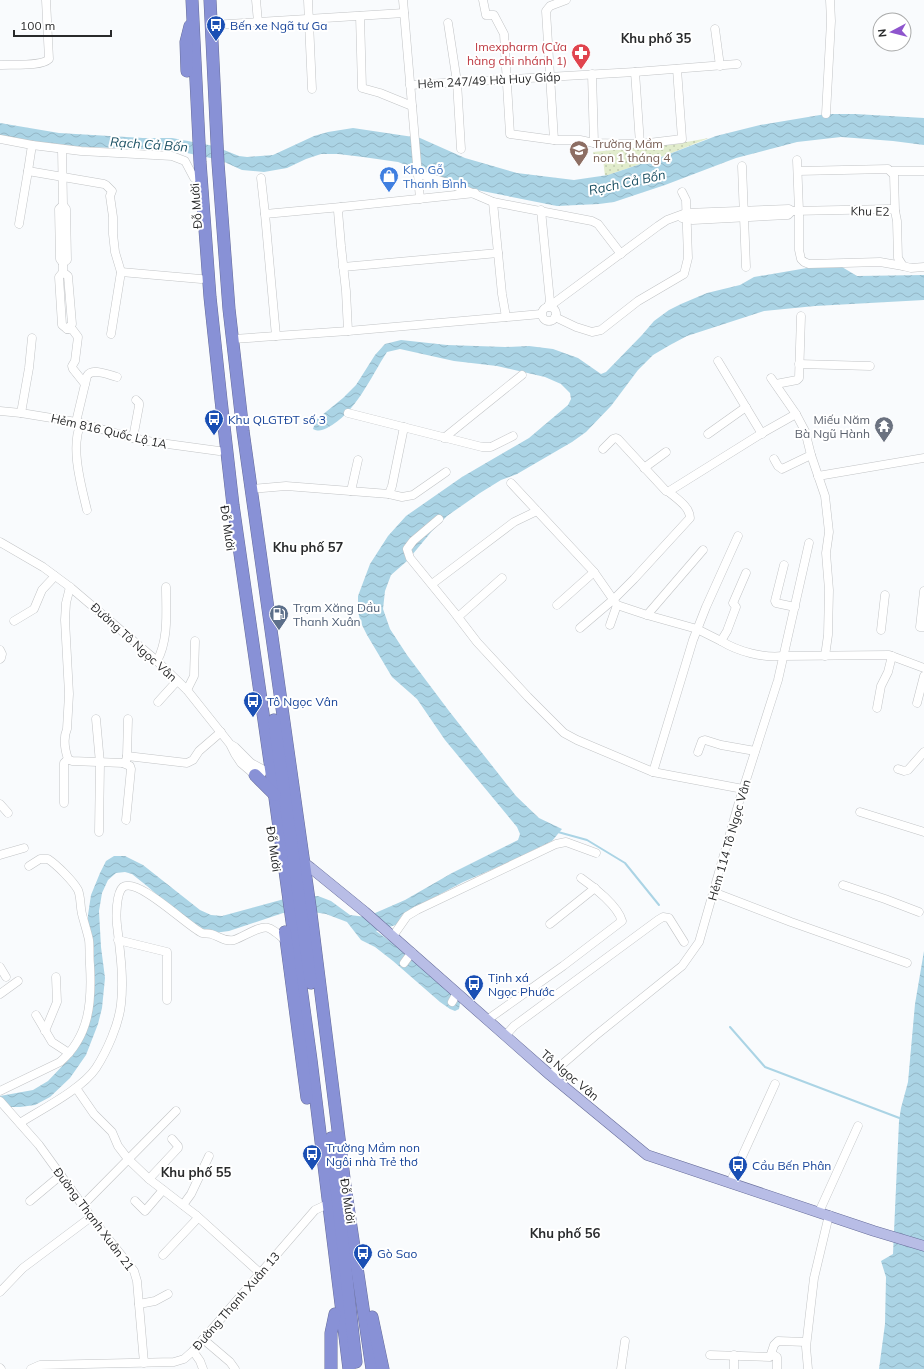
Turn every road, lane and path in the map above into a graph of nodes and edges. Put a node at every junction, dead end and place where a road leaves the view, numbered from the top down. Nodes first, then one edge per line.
1 (46, 0) edge
2 (192, 0) edge
3 (203, 0) edge
4 (210, 0) edge
5 (256, 0) edge
6 (308, 0) edge
7 (403, 0) edge
8 (483, 0) edge
9 (566, 0) edge
10 (830, 0) edge
11 (404, 13) junction
12 (360, 16) junction
13 (205, 18) junction
14 (309, 19) junction
15 (258, 22) junction
16 (448, 23) dead end
17 (715, 29) dead end
18 (0, 64) edge
19 (737, 64) dead end
20 (720, 66) junction
21 (677, 69) junction
22 (635, 72) junction
23 (592, 74) junction
24 (550, 76) junction
25 (507, 80) junction
26 (457, 82) junction
27 (410, 85) junction
28 (312, 89) dead end
29 (412, 106) junction
30 (826, 114) dead end
31 (203, 129) junction
32 (0, 140) edge
33 (554, 140) junction
34 (594, 143) junction
35 (640, 144) junction
36 (32, 145) junction
37 (461, 148) dead end
38 (62, 149) junction
39 (797, 160) dead end
40 (205, 162) junction
41 (417, 166) junction
42 (742, 166) dead end
43 (798, 170) junction
44 (28, 171) junction
45 (891, 171) junction
46 (924, 171) edge
47 (63, 176) junction
48 (194, 178) junction
49 (261, 178) dead end
50 (682, 192) dead end
51 (475, 193) junction
52 (420, 199) junction
53 (493, 202) junction
54 (341, 207) junction
55 (541, 210) junction
56 (796, 211) junction
57 (895, 211) junction
58 (265, 214) junction
59 (744, 215) junction
60 (686, 216) junction
61 (19, 224) dead end
62 (498, 253) junction
63 (621, 254) junction
64 (903, 266) junction
65 (746, 267) dead end
66 (924, 267) edge
67 (343, 268) junction
68 (121, 272) junction
69 (201, 278) junction
70 (549, 307) junction
71 (542, 314) junction
72 (801, 316) dead end
73 (506, 317) junction
74 (555, 317) junction
75 (348, 331) junction
76 (111, 334) dead end
77 (276, 336) junction
78 (32, 338) dead end
79 (229, 340) junction
80 (718, 360) dead end
81 (800, 364) junction
82 (870, 366) dead end
83 (522, 375) dead end
84 (117, 377) dead end
85 (85, 384) junction
86 (136, 400) dead end
87 (746, 407) junction
88 (0, 411) edge
89 (21, 412) junction
90 (348, 413) dead end
91 (796, 414) junction
92 (79, 423) junction
93 (404, 427) junction
94 (708, 434) dead end
95 (762, 434) junction
96 (513, 436) dead end
97 (133, 438) junction
98 (444, 438) junction
99 (603, 449) dead end
100 (219, 451) junction
101 (666, 452) dead end
102 (811, 455) junction
103 (924, 458) edge
104 (774, 459) dead end
105 (358, 460) dead end
106 (644, 468) junction
107 (446, 472) dead end
108 (818, 476) junction
109 (511, 483) dead end
110 (251, 489) junction
111 (352, 491) junction
112 (669, 492) junction
113 (389, 494) junction
114 (86, 510) dead end
115 (537, 511) junction
116 (439, 519) dead end
117 (738, 536) dead end
118 (0, 542) edge
119 (809, 543) dead end
120 (703, 550) dead end
121 (784, 565) dead end
122 (594, 572) junction
123 (746, 573) dead end
124 (55, 576) junction
125 (502, 578) dead end
126 (432, 584) junction
127 (70, 587) junction
128 (166, 587) dead end
129 (924, 591) edge
130 (885, 595) dead end
131 (615, 602) junction
132 (557, 605) dead end
133 (795, 607) junction
134 (647, 615) junction
135 (458, 617) junction
136 (14, 621) dead end
137 (610, 625) dead end
138 (924, 627) edge
139 (580, 628) dead end
140 (697, 629) junction
141 (881, 630) dead end
142 (195, 640) dead end
143 (721, 642) junction
144 (0, 650) edge
145 (783, 656) junction
146 (825, 656) junction
147 (892, 656) junction
148 (0, 659) edge
149 (158, 661) junction
150 (924, 668) edge
151 (924, 676) edge
152 (178, 681) junction
153 (187, 690) junction
154 (158, 702) dead end
155 (917, 703) dead end
156 (877, 708) dead end
157 (96, 719) dead end
158 (128, 719) dead end
159 (220, 732) junction
160 (755, 751) junction
161 (698, 752) dead end
162 (924, 752) edge
163 (68, 759) junction
164 (125, 759) junction
165 (100, 762) junction
166 (272, 769) junction
167 (898, 769) dead end
168 (653, 772) junction
169 (743, 790) junction
170 (270, 791) junction
171 (0, 804) edge
172 (64, 804) dead end
173 (860, 812) dead end
174 (8, 813) dead end
175 (126, 820) dead end
176 (100, 832) dead end
177 (924, 832) edge
178 (24, 848) dead end
179 (596, 853) dead end
180 (0, 855) edge
181 (298, 861) junction
182 (29, 866) dead end
183 (581, 878) dead end
184 (842, 885) dead end
185 (596, 888) junction
186 (293, 892) junction
187 (713, 892) junction
188 (919, 912) dead end
189 (297, 916) junction
190 (550, 924) dead end
191 (390, 933) junction
192 (118, 940) junction
193 (287, 941) junction
194 (684, 942) dead end
195 (411, 954) junction
196 (404, 963) dead end
197 (907, 963) dead end
198 (0, 967) edge
199 (6, 977) dead end
200 (56, 977) dead end
201 (18, 981) dead end
202 (0, 994) edge
203 (167, 1000) dead end
204 (36, 1015) dead end
205 (487, 1020) junction
206 (44, 1031) junction
207 (505, 1036) junction
208 (69, 1054) junction
209 (550, 1076) junction
210 (775, 1084) dead end
211 (76, 1088) junction
212 (0, 1091) edge
213 (0, 1101) edge
214 (0, 1107) edge
215 (176, 1111) dead end
216 (13, 1114) junction
217 (20, 1123) junction
218 (858, 1126) dead end
219 (172, 1139) dead end
220 (336, 1140) junction
221 (209, 1156) dead end
222 (128, 1159) junction
223 (61, 1175) junction
224 (149, 1179) junction
225 (730, 1183) junction
226 (163, 1190) junction
227 (30, 1201) dead end
228 (135, 1201) dead end
229 (83, 1205) junction
230 (183, 1205) junction
231 (325, 1205) junction
232 (818, 1212) junction
233 (829, 1215) junction
234 (197, 1216) junction
235 (92, 1217) junction
236 (924, 1246) edge
237 (163, 1255) dead end
238 (260, 1273) junction
239 (0, 1292) edge
240 (168, 1294) dead end
241 (362, 1298) junction
242 (139, 1304) junction
243 (335, 1314) junction
244 (203, 1340) junction
245 (626, 1341) dead end
246 (806, 1342) junction
247 (194, 1351) junction
248 (772, 1354) junction
249 (710, 1355) dead end
250 (734, 1355) junction
251 (142, 1365) edge
252 (31, 1369) edge
253 (203, 1369) edge
254 (235, 1369) edge
255 (331, 1369) edge
256 (342, 1369) edge
257 (349, 1369) edge
258 (357, 1369) edge
259 (372, 1369) edge
260 (383, 1369) edge
261 (621, 1369) edge
262 (734, 1369) edge
263 (777, 1369) edge
264 (808, 1369) edge

1 - 18 street
2 - 13 highway
3 - 13 highway
4 - 13 highway
5 - 15 street
6 - 14 street
7 - 11 street
8 - 25 street
9 - 24 street
10 - 30 street
11 - 12 street
11 - 27 street
12 - 14 street
12 - 29 street
13 - 15 street
13 - 31 highway
13 - 31 highway
14 - 15 street
14 - 28 street
16 - 26 street
17 - 20 street
19 - 20 street, Hẻm 247/49 Hà Huy Giáp
20 - 21 street, Hẻm 247/49 Hà Huy Giáp
21 - 22 street, Hẻm 247/49 Hà Huy Giáp
21 - 35 street
22 - 23 street, Hẻm 247/49 Hà Huy Giáp
22 - 35 street
23 - 24 street, Hẻm 247/49 Hà Huy Giáp
23 - 34 street
24 - 25 street, Hẻm 247/49 Hà Huy Giáp
24 - 33 street
25 - 26 street, Hẻm 247/49 Hà Huy Giáp
25 - 33 street
26 - 27 street, Hẻm 247/49 Hà Huy Giáp
26 - 37 street
27 - 29 street
29 - 41 street
31 - 40 highway
31 - 40 highway
32 - 36 street
33 - 34 street
34 - 35 street
36 - 38 street
36 - 44 street
38 - 47 street
38 - 48 street
39 - 43 street
40 - 48 highway, Đỗ Mười
40 - 79 highway, Đỗ Mười
40 - 166 highway, Đỗ Mười
41 - 51 street
41 - 52 street
42 - 59 street
43 - 45 street
43 - 56 street
44 - 47 street
44 - 61 street
45 - 46 street
45 - 57 street
47 - 68 street
47 - 85 street
48 - 69 highway, Đỗ Mười
49 - 58 street
50 - 60 street
51 - 52 street
51 - 53 street
52 - 54 street
53 - 55 street
53 - 62 street
54 - 58 street
54 - 67 street
55 - 63 street
55 - 70 street
56 - 57 street, Khu E2
56 - 59 street, Khu E2
56 - 64 street
57 - 64 street, Khu E2
58 - 77 street
59 - 60 street, Khu E2
59 - 65 street
60 - 63 street
60 - 74 street
62 - 67 street
62 - 73 street
63 - 70 street
64 - 66 street
67 - 75 street
68 - 69 street
68 - 76 street
69 - 100 highway, Đỗ Mười
70 - 71 street
70 - 74 street
71 - 73 street
71 - 74 street
72 - 81 street
73 - 75 street
75 - 77 street
77 - 79 street
78 - 89 street
79 - 110 highway, Đỗ Mười
79 - 166 highway, Đỗ Mười
80 - 87 street
81 - 82 street
81 - 91 street
83 - 98 street
84 - 85 street
85 - 92 street
86 - 97 street
87 - 94 street
87 - 95 street
88 - 89 street, Hẻm 816 Quốc Lộ 1A
89 - 92 street, Hẻm 816 Quốc Lộ 1A
90 - 93 street
91 - 95 street
91 - 102 street
92 - 97 street, Hẻm 816 Quốc Lộ 1A
92 - 114 street
93 - 98 street
93 - 113 street
95 - 112 street
96 - 98 street
97 - 100 street, Hẻm 816 Quốc Lộ 1A
99 - 106 street
100 - 166 highway, Đỗ Mười
101 - 106 street
102 - 104 street
102 - 108 street
103 - 108 street
105 - 111 street
106 - 112 street
107 - 113 street
108 - 146 street
109 - 115 street
110 - 111 street
110 - 166 highway, Đỗ Mười
111 - 113 street
112 - 131 street
115 - 122 street
115 - 126 street
116 - 126 street
117 - 140 street
118 - 124 street, Đường Tô Ngọc Vân
119 - 133 street, Hẻm 114 Tô Ngọc Vân
120 - 134 street
121 - 133 street
122 - 131 street
122 - 132 street
123 - 143 street
124 - 127 street, Đường Tô Ngọc Vân
124 - 136 street
125 - 135 street
126 - 135 street
127 - 149 street, Đường Tô Ngọc Vân
127 - 163 street
128 - 149 street
129 - 138 street
130 - 141 street
131 - 134 street
131 - 137 street
131 - 139 street
133 - 145 street, Hẻm 114 Tô Ngọc Vân
134 - 140 street
135 - 168 street
140 - 143 street
140 - 168 street
142 - 153 street
143 - 145 street
144 - 148 street
145 - 146 street
145 - 160 street, Hẻm 114 Tô Ngọc Vân
146 - 147 street
147 - 150 street
147 - 156 street
149 - 152 street, Đường Tô Ngọc Vân
151 - 155 street
152 - 153 street, Đường Tô Ngọc Vân
152 - 154 street
153 - 159 street, Đường Tô Ngọc Vân
157 - 165 street
158 - 164 street
159 - 164 street
159 - 166 street, Đường Tô Ngọc Vân
160 - 161 street
160 - 169 street, Hẻm 114 Tô Ngọc Vân
162 - 167 street
163 - 165 street
163 - 172 street
164 - 165 street
164 - 175 street
165 - 176 street
166 - 170 highway, Đỗ Mười
166 - 170 highway
166 - 181 highway, Đỗ Mười
168 - 169 street
169 - 187 street, Hẻm 114 Tô Ngọc Vân
170 - 186 highway, Đỗ Mười
171 - 174 street
173 - 177 street
178 - 180 street
179 - 191 street
181 - 186 highway, Đỗ Mười
181 - 191 main road, Tô Ngọc Vân
182 - 208 street
183 - 185 street
184 - 188 street
185 - 190 street
185 - 205 street
186 - 189 highway
186 - 189 highway
187 - 197 street
187 - 209 street, Hẻm 114 Tô Ngọc Vân
189 - 193 highway, Đỗ Mười
189 - 220 highway, Đỗ Mười
189 - 231 highway, Đỗ Mười
191 - 195 main road, Tô Ngọc Vân
192 - 193 street
192 - 203 street
192 - 211 street
193 - 231 highway, Đỗ Mười
194 - 207 street
195 - 196 street
195 - 205 main road, Tô Ngọc Vân
198 - 199 street
200 - 206 street
201 - 202 street
204 - 206 street
205 - 207 main road, Tô Ngọc Vân
206 - 208 street
207 - 209 main road, Tô Ngọc Vân
208 - 212 street
209 - 225 main road, Tô Ngọc Vân
210 - 225 street
211 - 217 street
211 - 222 street
213 - 216 street
214 - 216 street
215 - 222 street
216 - 217 street, Đường Thạnh Xuân 21
217 - 223 street, Đường Thạnh Xuân 21
218 - 232 street
219 - 224 street
220 - 241 highway, Đỗ Mười
220 - 258 highway, Đỗ Mười
221 - 230 street
222 - 224 street
222 - 229 street
223 - 227 street
223 - 229 street, Đường Thạnh Xuân 21
224 - 226 street
225 - 232 main road, Tô Ngọc Vân
226 - 228 street
226 - 230 street
229 - 235 street, Đường Thạnh Xuân 21
230 - 234 street
231 - 238 street, Đường Thạnh Xuân 13
231 - 243 highway, Đỗ Mười
231 - 257 highway, Đỗ Mười
232 - 233 main road, Tô Ngọc Vân
233 - 236 main road, Tô Ngọc Vân
233 - 246 street
234 - 237 street
234 - 238 street
235 - 239 street
235 - 242 street, Đường Thạnh Xuân 21
238 - 244 street, Đường Thạnh Xuân 13
240 - 242 street
241 - 259 highway, Đỗ Mười
241 - 260 highway
242 - 251 street, Đường Thạnh Xuân 21
243 - 255 highway
243 - 256 highway, Đỗ Mười
244 - 247 street, Đường Thạnh Xuân 13
244 - 254 street
245 - 261 street
246 - 248 street
246 - 264 street
247 - 251 street, Đường Thạnh Xuân 13
247 - 253 street
248 - 250 street
248 - 263 street
249 - 250 street
250 - 262 street
251 - 252 street, Đường Thạnh Xuân 13

